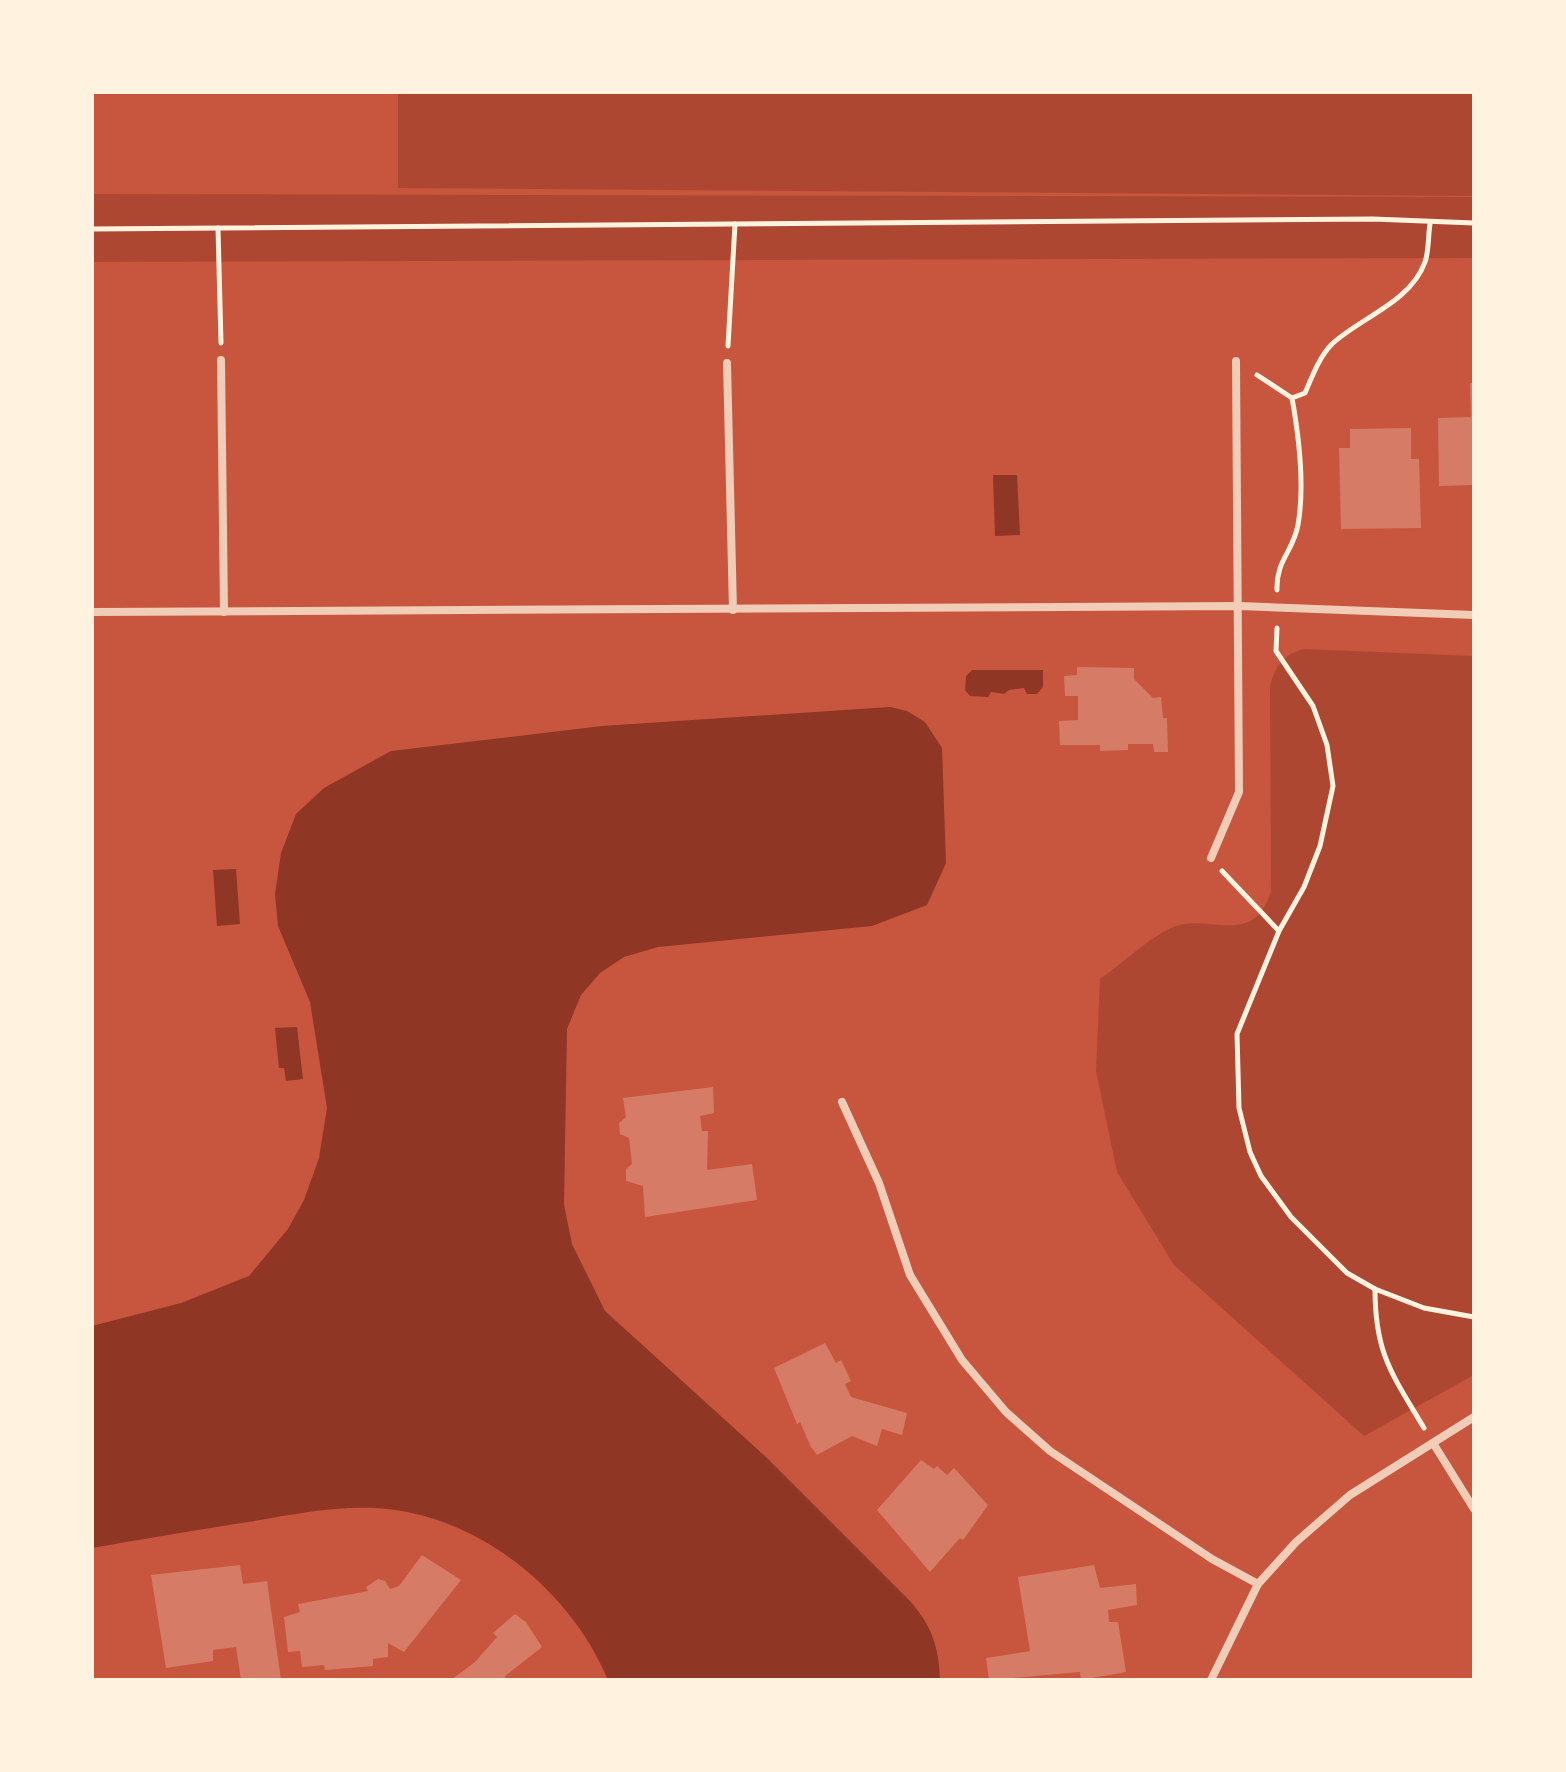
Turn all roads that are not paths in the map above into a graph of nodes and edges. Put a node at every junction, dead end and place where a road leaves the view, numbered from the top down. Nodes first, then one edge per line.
1 (221, 360) road end
2 (1236, 361) road end
3 (727, 363) road end
4 (1240, 606) junction
5 (733, 610) junction
6 (92, 612) edge
7 (224, 612) junction
8 (1474, 615) edge
9 (1211, 858) road end
10 (842, 1102) dead end
11 (1474, 1417) edge
12 (1433, 1443) junction
13 (1474, 1509) edge
14 (1258, 1584) junction
15 (1211, 1680) edge

1 - 7 street
2 - 4 street
3 - 5 street
4 - 5 street
4 - 8 street
4 - 9 street
5 - 7 street
6 - 7 street
10 - 14 street
11 - 12 street
12 - 13 street
12 - 14 street
14 - 15 street

